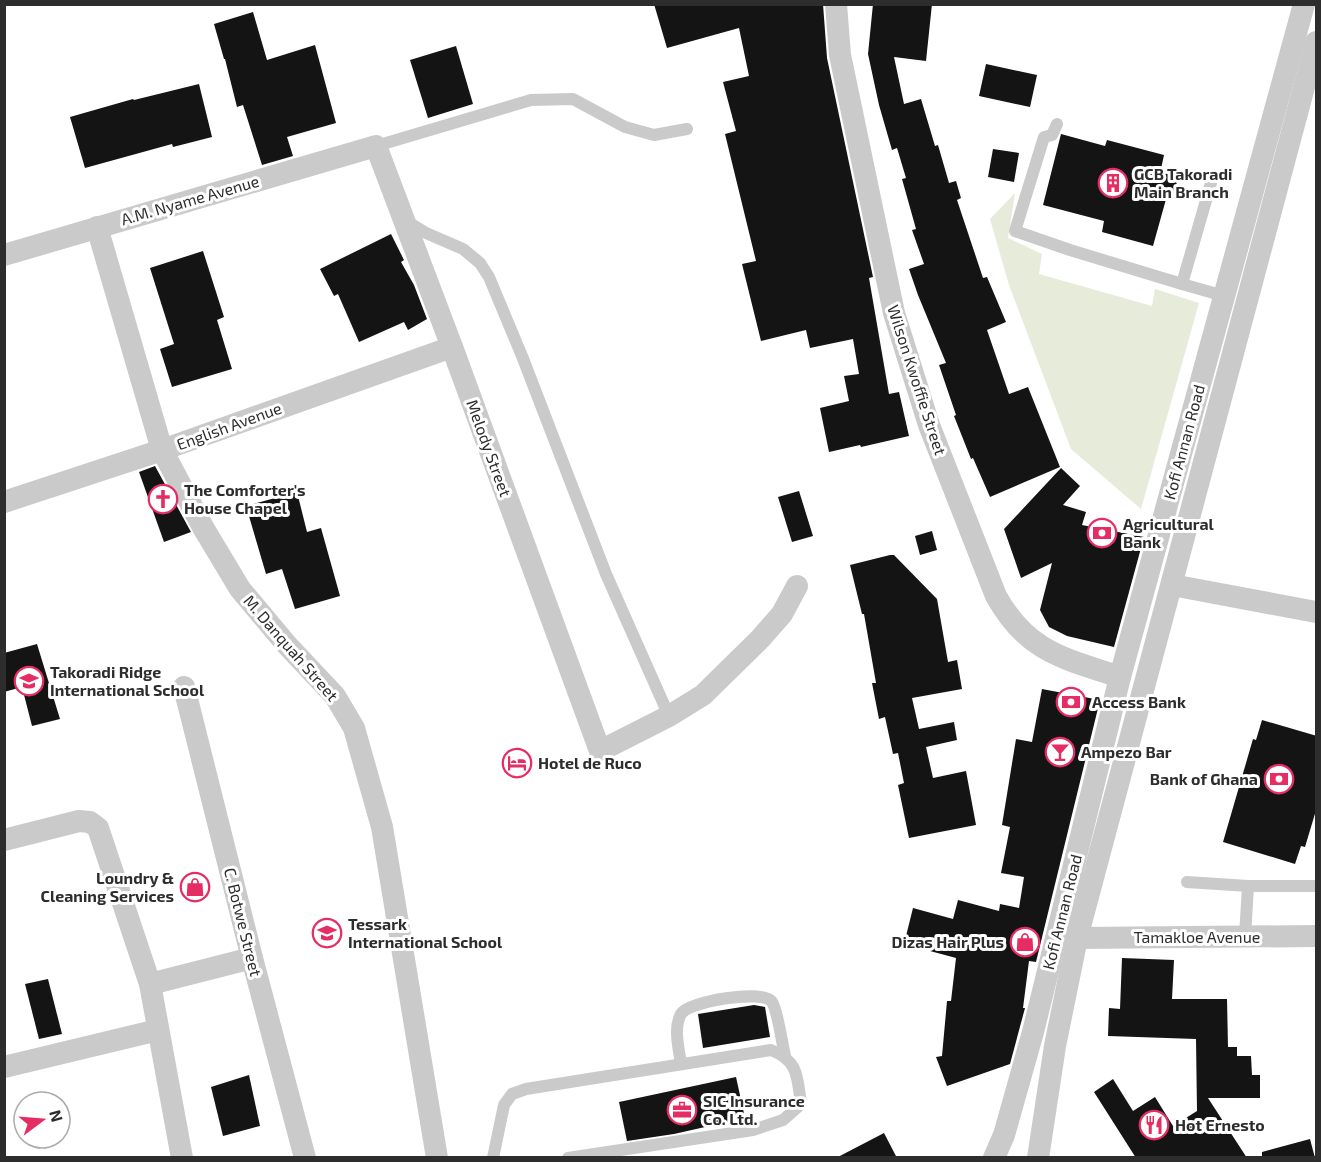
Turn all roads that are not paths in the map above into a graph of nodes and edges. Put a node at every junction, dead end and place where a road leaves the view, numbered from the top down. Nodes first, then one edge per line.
1 (836, 4) edge
2 (1304, 4) edge
3 (1317, 42) edge
4 (1057, 124) dead end
5 (687, 129) dead end
6 (376, 146) junction
7 (1211, 183) dead end
8 (403, 219) junction
9 (97, 227) junction
10 (4, 255) edge
11 (1182, 284) junction
12 (1224, 296) junction
13 (452, 346) junction
14 (162, 450) junction
15 (4, 501) edge
16 (1172, 585) junction
17 (797, 586) dead end
18 (1317, 612) edge
19 (1120, 677) junction
20 (184, 687) dead end
21 (669, 716) junction
22 (4, 840) edge
23 (1187, 882) dead end
24 (1248, 886) junction
25 (1317, 886) edge
26 (1245, 936) junction
27 (1317, 936) edge
28 (1077, 938) junction
29 (252, 958) junction
30 (150, 984) junction
31 (158, 1030) junction
32 (785, 1056) junction
33 (681, 1064) junction
34 (4, 1068) edge
35 (182, 1158) edge
36 (305, 1158) edge
37 (437, 1158) edge
38 (493, 1158) edge
39 (568, 1158) edge
40 (994, 1158) edge
41 (1038, 1158) edge

1 - 19 street, Wilson Kwoffie Street
2 - 12 street, Kofi Annan Road
3 - 16 street, Kofi Annan Road
4 - 11 lane
5 - 6 lane
6 - 8 street, Melody Street
6 - 9 street, A.M. Nyame Avenue
7 - 11 lane
8 - 13 street, Melody Street
8 - 21 lane
9 - 10 street, A.M. Nyame Avenue
9 - 14 street, M. Danquah Street
11 - 12 lane
12 - 19 street, Kofi Annan Road
13 - 14 street, English Avenue
13 - 21 street, Melody Street
14 - 15 street, English Avenue
14 - 37 street, M. Danquah Street
16 - 18 street
16 - 28 street, Kofi Annan Road
17 - 21 street
19 - 40 street, Kofi Annan Road
20 - 29 street, C. Botwe Street
22 - 30 street
23 - 24 lane
24 - 25 lane
24 - 26 lane
26 - 27 street, Tamakloe Avenue
26 - 28 street, Tamakloe Avenue
28 - 41 street, Kofi Annan Road
29 - 30 street
29 - 36 street, C. Botwe Street
30 - 31 street
31 - 34 street
31 - 35 street
32 - 33 lane
32 - 33 lane
32 - 39 lane
33 - 38 lane

